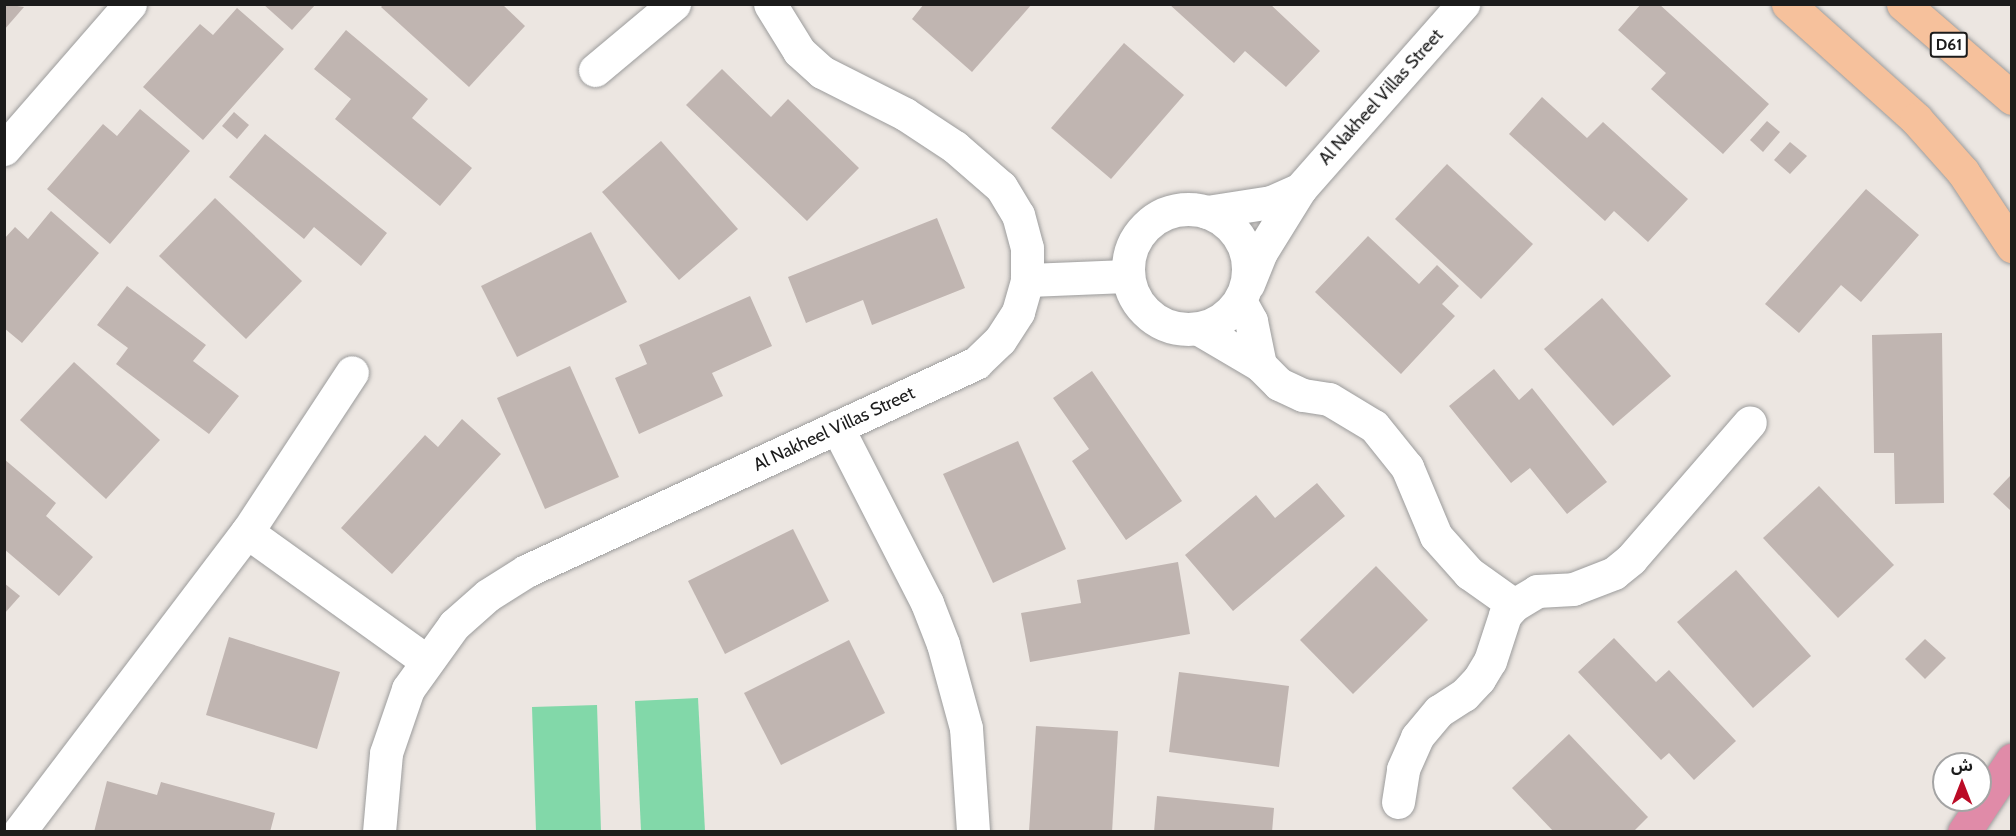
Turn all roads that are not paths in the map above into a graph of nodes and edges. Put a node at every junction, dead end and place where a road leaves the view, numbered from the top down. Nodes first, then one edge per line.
1 (130, 4) edge
2 (674, 4) edge
3 (770, 4) edge
4 (1463, 4) edge
5 (1788, 4) edge
6 (1903, 4) edge
7 (595, 70) dead end
8 (2006, 97) edge
9 (4, 149) edge
10 (1300, 189) junction
11 (1207, 212) junction
12 (2012, 246) edge
13 (1128, 276) junction
14 (1027, 280) junction
15 (1243, 294) junction
16 (1199, 329) junction
17 (1260, 365) junction
18 (352, 372) dead end
19 (1750, 422) dead end
20 (837, 427) junction
21 (247, 532) junction
22 (1514, 605) junction
23 (425, 660) junction
24 (2012, 760) edge
25 (1398, 802) dead end
26 (19, 831) edge
27 (380, 831) edge
28 (973, 831) edge
29 (1964, 831) edge

1 - 9 street
2 - 7 street
3 - 14 street, Al Nakheel Villas Street
4 - 10 street, Al Nakheel Villas Street
5 - 12 main road
6 - 8 main road, D61
10 - 11 street
10 - 15 street
11 - 13 street
11 - 15 street
13 - 14 street
13 - 16 street
14 - 20 street, Al Nakheel Villas Street
15 - 16 street
15 - 17 street
16 - 17 street
17 - 22 street
18 - 21 street
19 - 22 street
20 - 23 street, Al Nakheel Villas Street
20 - 28 street
21 - 23 street
21 - 26 street
22 - 25 street
23 - 27 street, Al Nakheel Villas Street
24 - 29 highway

